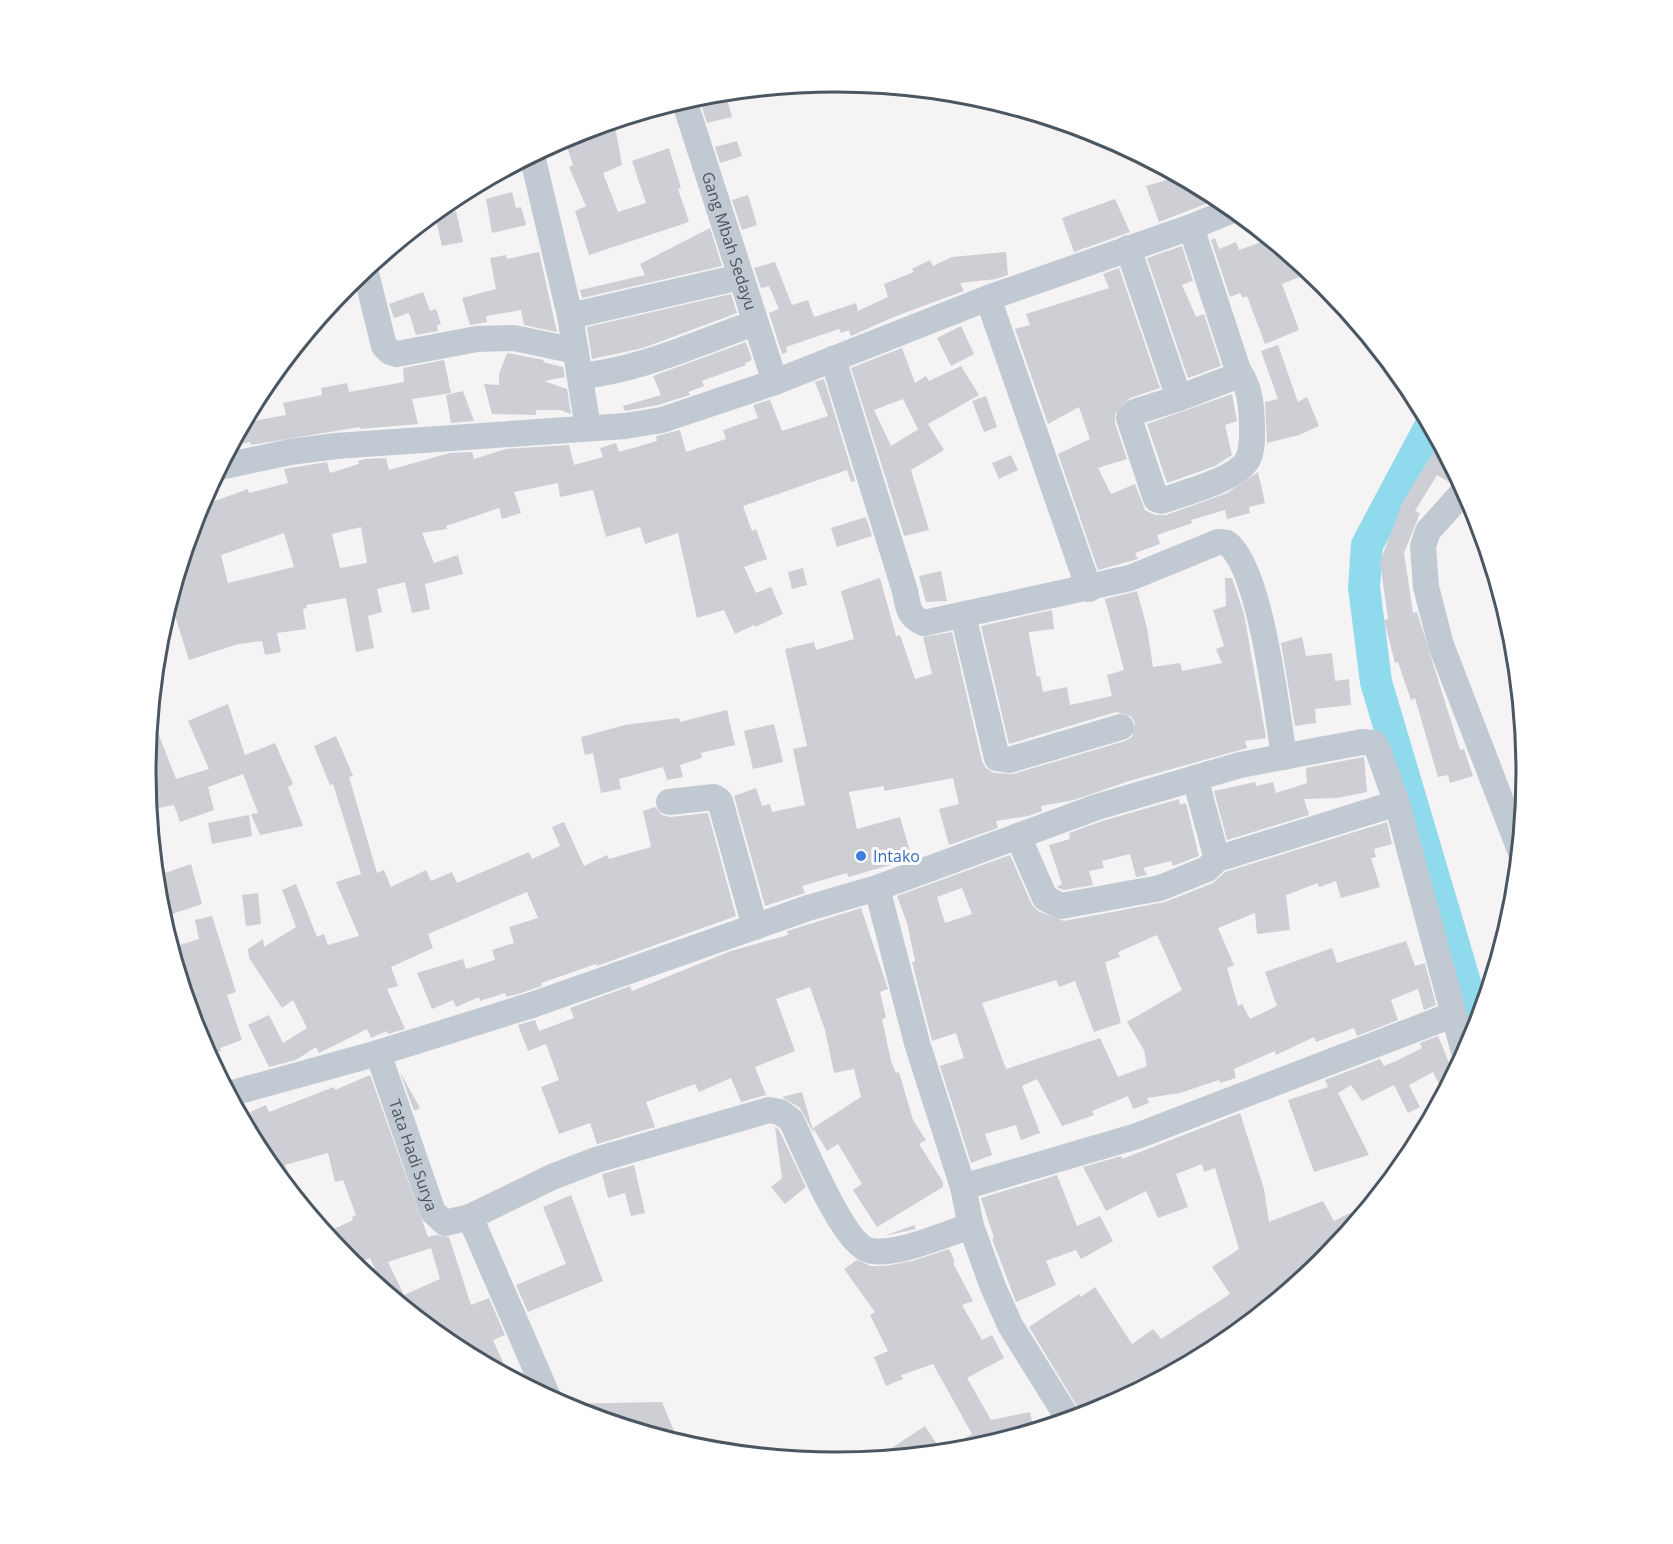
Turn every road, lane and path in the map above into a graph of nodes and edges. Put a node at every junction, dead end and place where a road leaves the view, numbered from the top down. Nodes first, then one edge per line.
1 (687, 109) edge
2 (534, 163) edge
3 (1225, 213) edge
4 (1191, 227) junction
5 (1128, 248) junction
6 (740, 277) junction
7 (368, 279) edge
8 (988, 298) junction
9 (570, 316) junction
10 (755, 323) junction
11 (576, 351) junction
12 (833, 359) junction
13 (1238, 370) junction
14 (580, 376) junction
15 (775, 382) junction
16 (1179, 398) junction
17 (588, 428) junction
18 (229, 465) edge
19 (1459, 497) edge
20 (1089, 589) junction
21 (963, 615) junction
22 (1121, 727) dead end
23 (1284, 757) junction
24 (1195, 778) junction
25 (669, 802) dead end
26 (1397, 804) junction
27 (1514, 834) edge
28 (1018, 836) junction
29 (1216, 860) junction
30 (877, 888) junction
31 (755, 927) junction
32 (1452, 1015) junction
33 (1461, 1042) edge
34 (378, 1053) junction
35 (236, 1092) edge
36 (963, 1187) junction
37 (470, 1217) junction
38 (971, 1226) junction
39 (536, 1382) edge
40 (1064, 1413) edge

1 - 6 street, Gang Mbah Sedayu
2 - 9 street
3 - 4 street
4 - 5 street
4 - 13 street
5 - 8 street
5 - 16 street
6 - 9 street
6 - 10 street, Gang Mbah Sedayu
7 - 11 street
8 - 12 street
8 - 20 street
9 - 11 street
10 - 14 street
10 - 15 street, Gang Mbah Sedayu
11 - 14 street
12 - 15 street
12 - 21 street
13 - 16 street
13 - 16 street
14 - 17 street
15 - 17 street
17 - 18 street
19 - 27 street
20 - 21 street
20 - 23 street
21 - 22 street
23 - 24 street
23 - 26 street
24 - 28 street
24 - 29 street
25 - 31 street
26 - 29 street
26 - 32 street
28 - 29 street
28 - 30 street
30 - 31 street
30 - 36 street
31 - 34 street
32 - 33 street
32 - 36 street
34 - 35 street
34 - 37 street, Tata Hadi Surya
36 - 38 street
37 - 38 street
37 - 39 street
38 - 40 street

